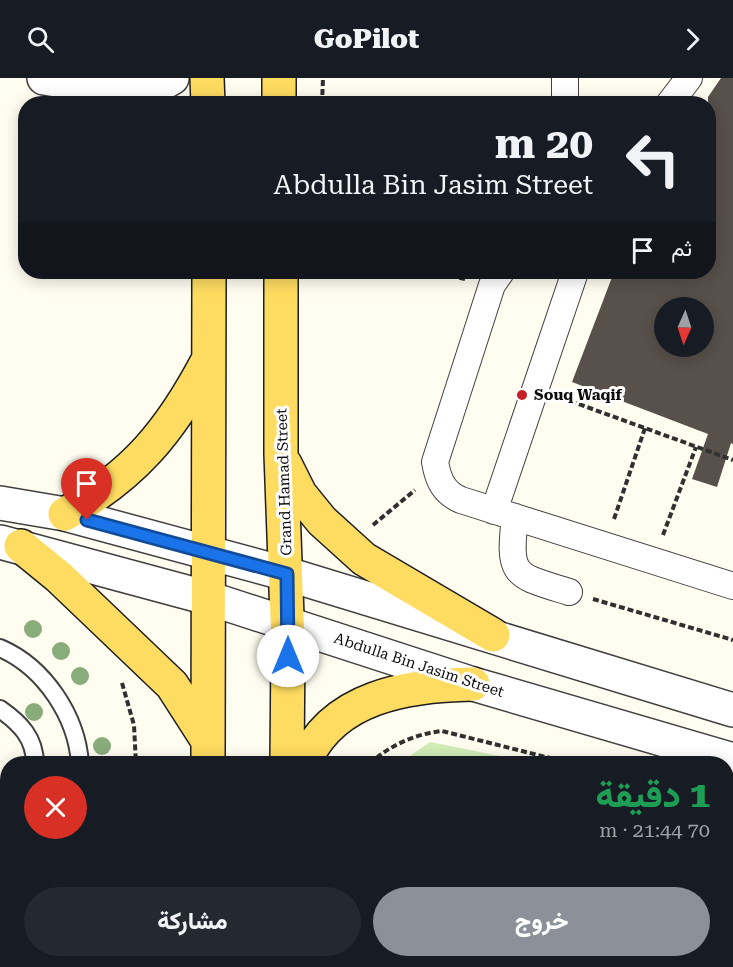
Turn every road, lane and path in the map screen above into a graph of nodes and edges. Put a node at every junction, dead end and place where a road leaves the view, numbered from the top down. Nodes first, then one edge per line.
1 (45, 78) edge
2 (172, 78) edge
3 (207, 78) edge
4 (279, 78) edge
5 (323, 78) edge
6 (566, 78) edge
7 (689, 78) edge
8 (208, 96) edge
9 (279, 96) edge
10 (322, 96) edge
11 (565, 96) edge
12 (675, 96) edge
13 (209, 279) edge
14 (281, 279) edge
15 (496, 279) edge
16 (572, 279) edge
17 (209, 358) junction
18 (536, 388) junction
19 (645, 428) junction
20 (696, 447) junction
21 (281, 454) junction
22 (733, 460) edge
23 (436, 472) junction
24 (0, 503) edge
25 (65, 514) junction
26 (505, 514) junction
27 (10, 544) edge
28 (605, 545) junction
29 (347, 546) junction
30 (208, 552) junction
31 (653, 561) junction
32 (287, 574) junction
33 (733, 586) edge
34 (570, 592) joint
35 (208, 598) junction
36 (288, 623) junction
37 (493, 635) junction
38 (733, 640) edge
39 (0, 648) edge
40 (120, 676) dead end
41 (473, 684) junction
42 (0, 709) edge
43 (733, 710) edge
44 (208, 752) edge
45 (35, 756) edge
46 (79, 756) edge
47 (136, 756) edge
48 (287, 756) edge
49 (307, 756) edge
50 (382, 756) edge
51 (542, 756) edge
52 (719, 756) edge

1 - 2 street
3 - 8 main road
4 - 9 main road
5 - 10 path
6 - 11 street
7 - 12 street
13 - 17 main road
14 - 21 main road, Grand Hamad Street
15 - 23 street
16 - 18 street
17 - 25 main road
17 - 30 main road
18 - 19 path
18 - 26 street
19 - 20 path
19 - 28 path
20 - 22 path
20 - 31 path
21 - 29 main road
21 - 32 main road, Grand Hamad Street
23 - 26 street
23 - 29 path
24 - 25 street
25 - 30 street
26 - 28 street
26 - 34 street
27 - 35 street, Abdulla Bin Jasim Street
27 - 44 main road
28 - 31 street
29 - 37 main road
30 - 32 street
30 - 35 main road
31 - 33 street
32 - 36 main road, Grand Hamad Street
32 - 37 street
34 - 38 path
35 - 36 street, Abdulla Bin Jasim Street
35 - 44 main road
36 - 41 street, Abdulla Bin Jasim Street
36 - 48 main road, Grand Hamad Street
37 - 43 street
39 - 46 lane
40 - 47 path
41 - 49 main road
41 - 52 street, Abdulla Bin Jasim Street
42 - 45 lane
50 - 51 path

